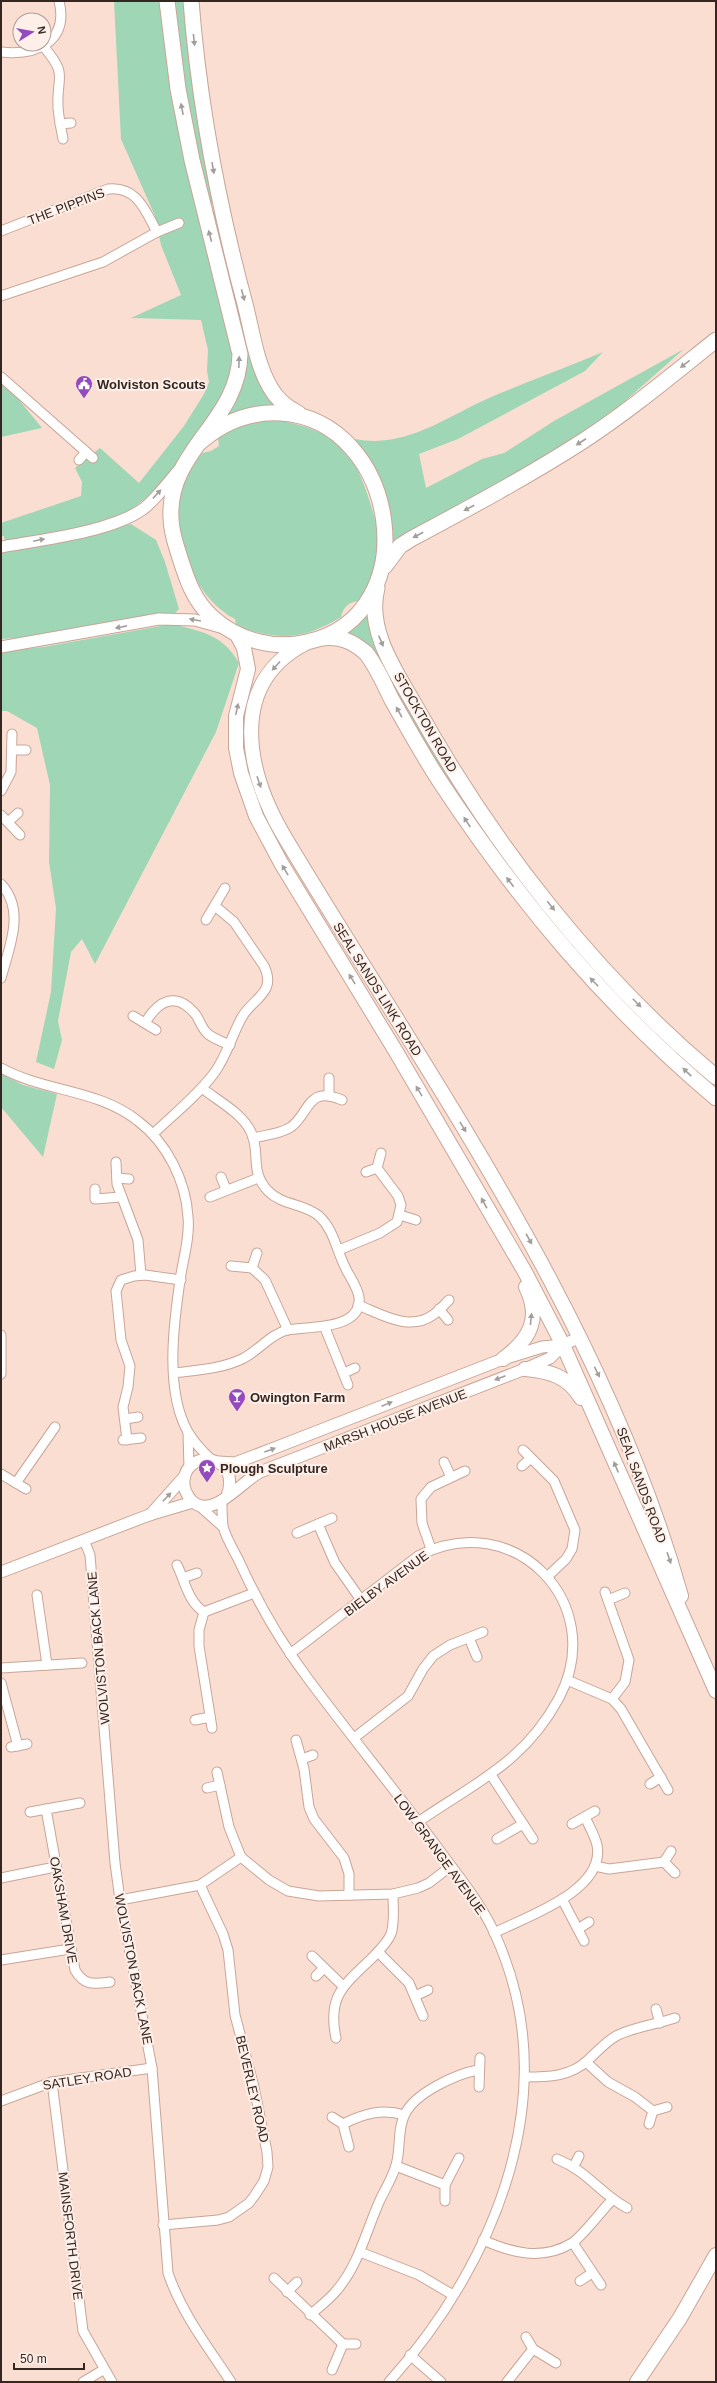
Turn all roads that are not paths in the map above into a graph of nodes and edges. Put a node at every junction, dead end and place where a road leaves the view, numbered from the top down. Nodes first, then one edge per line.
1 (59, 1) edge
2 (168, 1) edge
3 (190, 1) edge
4 (52, 38) edge
5 (1, 52) edge
6 (22, 52) edge
7 (48, 52) edge
8 (71, 122) dead end
9 (60, 124) junction
10 (63, 139) dead end
11 (179, 223) dead end
12 (1, 230) edge
13 (157, 232) junction
14 (1, 296) edge
15 (716, 340) edge
16 (1, 377) edge
17 (309, 419) junction
18 (197, 446) junction
19 (79, 460) dead end
20 (183, 466) junction
21 (1, 547) edge
22 (381, 575) junction
23 (233, 632) junction
24 (313, 641) junction
25 (1, 647) edge
26 (12, 734) dead end
27 (12, 750) junction
28 (26, 750) dead end
29 (1, 791) edge
30 (18, 813) dead end
31 (1, 815) edge
32 (8, 822) junction
33 (20, 835) dead end
34 (509, 853) junction
35 (493, 858) junction
36 (1, 884) edge
37 (225, 888) dead end
38 (215, 906) junction
39 (206, 920) dead end
40 (3, 961) edge
41 (1, 978) edge
42 (133, 1016) dead end
43 (145, 1023) junction
44 (156, 1030) dead end
45 (230, 1045) junction
46 (1, 1068) edge
47 (716, 1077) edge
48 (329, 1078) dead end
49 (202, 1088) junction
50 (329, 1096) junction
51 (716, 1098) edge
52 (342, 1100) dead end
53 (153, 1134) junction
54 (253, 1138) junction
55 (381, 1153) dead end
56 (116, 1162) dead end
57 (377, 1168) junction
58 (366, 1172) dead end
59 (116, 1178) junction
60 (129, 1178) dead end
61 (222, 1178) dead end
62 (258, 1178) junction
63 (95, 1189) dead end
64 (226, 1189) junction
65 (121, 1197) junction
66 (210, 1197) dead end
67 (400, 1215) junction
68 (416, 1220) dead end
69 (503, 1237) junction
70 (339, 1250) junction
71 (257, 1253) dead end
72 (231, 1266) dead end
73 (252, 1268) junction
74 (141, 1275) junction
75 (180, 1280) junction
76 (449, 1300) dead end
77 (358, 1305) junction
78 (439, 1310) junction
79 (448, 1320) dead end
80 (325, 1328) junction
81 (288, 1330) junction
82 (1, 1335) edge
83 (580, 1337) junction
84 (563, 1345) junction
85 (503, 1359) junction
86 (355, 1368) dead end
87 (525, 1369) junction
88 (174, 1373) junction
89 (344, 1373) junction
90 (1, 1374) edge
91 (348, 1385) dead end
92 (138, 1417) dead end
93 (595, 1417) junction
94 (125, 1419) junction
95 (55, 1427) dead end
96 (188, 1433) junction
97 (141, 1438) dead end
98 (523, 1450) dead end
99 (531, 1458) junction
100 (215, 1461) junction
101 (444, 1462) dead end
102 (522, 1466) dead end
103 (465, 1471) dead end
104 (187, 1472) junction
105 (1, 1474) edge
106 (451, 1477) junction
107 (16, 1483) junction
108 (26, 1489) dead end
109 (225, 1499) junction
110 (195, 1503) junction
111 (149, 1515) junction
112 (332, 1518) dead end
113 (318, 1524) junction
114 (223, 1527) junction
115 (297, 1533) dead end
116 (84, 1540) junction
117 (431, 1549) junction
118 (177, 1565) dead end
119 (1, 1572) edge
120 (197, 1573) dead end
121 (547, 1577) junction
122 (183, 1578) junction
123 (254, 1593) junction
124 (625, 1593) dead end
125 (37, 1595) dead end
126 (360, 1600) junction
127 (204, 1612) junction
128 (483, 1632) dead end
129 (692, 1636) junction
130 (469, 1638) junction
131 (290, 1654) junction
132 (477, 1656) dead end
133 (82, 1663) dead end
134 (47, 1665) junction
135 (1, 1668) edge
136 (567, 1680) junction
137 (1, 1683) edge
138 (716, 1691) edge
139 (612, 1699) junction
140 (210, 1717) junction
141 (195, 1720) dead end
142 (212, 1728) dead end
143 (354, 1738) junction
144 (296, 1740) dead end
145 (19, 1746) dead end
146 (313, 1755) dead end
147 (302, 1759) junction
148 (217, 1772) dead end
149 (491, 1775) junction
150 (661, 1777) junction
151 (650, 1784) dead end
152 (220, 1785) junction
153 (207, 1788) dead end
154 (668, 1790) dead end
155 (80, 1804) dead end
156 (46, 1809) junction
157 (595, 1811) dead end
158 (30, 1812) dead end
159 (585, 1817) junction
160 (418, 1822) junction
161 (523, 1824) junction
162 (572, 1824) dead end
163 (498, 1839) dead end
164 (533, 1839) dead end
165 (671, 1851) dead end
166 (241, 1857) junction
167 (664, 1862) junction
168 (451, 1866) junction
169 (596, 1866) junction
170 (56, 1867) junction
171 (675, 1873) dead end
172 (1, 1878) edge
173 (200, 1885) junction
174 (393, 1894) junction
175 (349, 1895) junction
176 (562, 1899) junction
177 (120, 1900) junction
178 (590, 1922) dead end
179 (578, 1929) junction
180 (494, 1933) junction
181 (584, 1940) dead end
182 (70, 1948) junction
183 (378, 1952) junction
184 (312, 1956) dead end
185 (1, 1960) edge
186 (324, 1968) junction
187 (316, 1976) dead end
188 (110, 1982) dead end
189 (343, 1986) junction
190 (428, 1990) dead end
191 (415, 1996) junction
192 (656, 2009) dead end
193 (423, 2016) dead end
194 (675, 2018) dead end
195 (333, 2023) junction
196 (660, 2023) junction
197 (323, 2024) dead end
198 (336, 2038) dead end
199 (480, 2058) dead end
200 (586, 2062) junction
201 (152, 2068) junction
202 (478, 2070) junction
203 (525, 2077) junction
204 (52, 2082) junction
205 (479, 2087) dead end
206 (1, 2089) edge
207 (3, 2100) edge
208 (667, 2107) dead end
209 (653, 2111) junction
210 (404, 2115) junction
211 (332, 2117) dead end
212 (343, 2124) junction
213 (649, 2124) dead end
214 (349, 2147) dead end
215 (579, 2156) dead end
216 (459, 2158) dead end
217 (558, 2159) dead end
218 (396, 2166) junction
219 (574, 2166) junction
220 (445, 2186) junction
221 (612, 2200) junction
222 (445, 2201) dead end
223 (627, 2208) dead end
224 (163, 2225) junction
225 (483, 2240) junction
226 (573, 2243) junction
227 (360, 2252) junction
228 (716, 2255) edge
229 (592, 2273) junction
230 (274, 2278) dead end
231 (580, 2281) dead end
232 (297, 2282) dead end
233 (601, 2284) dead end
234 (287, 2292) junction
235 (453, 2295) junction
236 (310, 2315) junction
237 (526, 2337) dead end
238 (342, 2344) junction
239 (356, 2344) dead end
240 (533, 2349) junction
241 (410, 2355) junction
242 (556, 2363) dead end
243 (103, 2370) junction
244 (332, 2370) dead end
245 (83, 2382) edge
246 (112, 2382) edge
247 (231, 2382) edge
248 (389, 2382) edge
249 (441, 2382) edge
250 (507, 2382) edge
251 (637, 2382) edge

1 - 4 street
18 -> 2 highway
3 -> 17 highway
5 - 6 street
7 - 9 street
8 - 9 street
9 - 10 street
11 - 13 street
12 - 13 street, THE PIPPINS
13 - 14 street
15 -> 22 highway
16 - 19 street
17 - 18 highway
17 - 22 highway, STOCKTON ROAD
18 - 20 highway, STOCKTON ROAD
21 -> 20 street
20 - 23 highway, STOCKTON ROAD
22 - 24 highway
22 -> 34 highway, STOCKTON ROAD
23 - 24 highway, STOCKTON ROAD
23 -> 25 street
69 -> 23 main road, SEAL SANDS LINK ROAD
35 -> 24 highway, STOCKTON ROAD
24 -> 83 main road, SEAL SANDS LINK ROAD
26 - 27 street
27 - 28 street
27 - 29 street
30 - 32 street
31 - 32 street
32 - 33 street
34 - 35 highway
34 -> 47 highway, STOCKTON ROAD
51 -> 35 highway, STOCKTON ROAD
36 - 40 street
37 - 38 street
38 - 39 street
38 - 45 street
40 - 41 street
42 - 43 street
43 - 44 street
43 - 45 street
45 - 49 street
46 - 53 street
48 - 50 street
49 - 53 street
49 - 54 street
50 - 52 street
50 - 54 street
53 - 75 street
54 - 62 street
55 - 57 street
56 - 59 street
57 - 58 street
57 - 67 street
59 - 60 street
59 - 65 street
61 - 64 street
62 - 64 street
62 - 70 street
63 - 65 street
64 - 66 street
65 - 74 street
67 - 68 street
67 - 70 street
69 - 84 main road, SEAL SANDS LINK ROAD
85 -> 69 main road
70 - 77 street
71 - 73 street
72 - 73 street
73 - 81 street
74 - 75 street
74 - 94 street
75 - 88 street
76 - 78 street
77 - 78 street
77 - 80 street
78 - 79 street
80 - 81 street
80 - 89 street
81 - 88 street
82 - 90 street
83 - 84 street, MARSH HOUSE AVENUE
83 -> 129 main road, SEAL SANDS ROAD
84 - 85 street, MARSH HOUSE AVENUE
84 - 87 street, MARSH HOUSE AVENUE
84 - 93 main road, SEAL SANDS ROAD
100 -> 85 street, MARSH HOUSE AVENUE
86 - 89 street
87 - 93 main road
87 -> 109 street, MARSH HOUSE AVENUE
88 - 96 street
89 - 91 street
92 - 94 street
129 -> 93 main road, SEAL SANDS ROAD
94 - 97 street
95 - 107 street
96 - 100 street
96 - 104 street
98 - 99 street
99 - 102 street
99 - 121 street
100 - 104 street, MARSH HOUSE AVENUE
100 - 109 street
101 - 106 street
103 - 106 street
104 - 110 street
111 -> 104 street, MARSH HOUSE AVENUE
105 - 107 street
106 - 117 street
107 - 108 street
109 - 110 street, MARSH HOUSE AVENUE
109 - 114 street, LOW GRANGE AVENUE
110 - 111 street, MARSH HOUSE AVENUE
110 - 114 street, LOW GRANGE AVENUE
111 - 116 street, MARSH HOUSE AVENUE
112 - 113 street
113 - 115 street
113 - 126 street
114 - 123 street, LOW GRANGE AVENUE
116 - 119 street, MARSH HOUSE AVENUE
116 - 177 street, WOLVISTON BACK LANE
117 - 121 street, BIELBY AVENUE
117 - 126 street, BIELBY AVENUE
118 - 122 street
120 - 122 street
121 - 136 street, BIELBY AVENUE
122 - 127 street
123 - 127 street
123 - 131 street, LOW GRANGE AVENUE
124 - 139 street
125 - 134 street
126 - 131 street, BIELBY AVENUE
127 - 140 street
128 - 130 street
129 - 138 main road, SEAL SANDS ROAD
130 - 132 street
130 - 143 street
131 - 143 street, LOW GRANGE AVENUE
133 - 134 street
134 - 135 street
136 - 139 street
136 - 149 street, BIELBY AVENUE
137 - 145 street
139 - 150 street
140 - 141 street
140 - 142 street
143 - 160 street, LOW GRANGE AVENUE
144 - 147 street
146 - 147 street
147 - 175 street
148 - 152 street
149 - 160 street, BIELBY AVENUE
149 - 161 street
150 - 151 street
150 - 154 street
152 - 153 street
152 - 166 street
155 - 156 street
156 - 158 street
156 - 170 street, OAKSHAM DRIVE
157 - 159 street
159 - 162 street
159 - 169 street
160 - 168 street, LOW GRANGE AVENUE
161 - 163 street
161 - 164 street
165 - 167 street
166 - 173 street
166 - 175 street
167 - 169 street
167 - 171 street
168 - 174 street
168 - 180 street, LOW GRANGE AVENUE
169 - 176 street
170 - 172 street
170 - 182 street, OAKSHAM DRIVE
173 - 177 street
173 - 224 street, BEVERLEY ROAD
174 - 175 street
174 - 183 street
176 - 179 street
176 - 180 street
177 - 201 street, WOLVISTON BACK LANE
178 - 179 street
179 - 181 street
180 - 203 street, LOW GRANGE AVENUE
182 - 185 street
182 - 188 street, OAKSHAM DRIVE
183 - 189 street
183 - 191 street
184 - 186 street
186 - 187 street
186 - 189 street
189 - 195 street
190 - 191 street
191 - 193 street
192 - 196 street
194 - 196 street
195 - 197 street
195 - 198 street
196 - 200 street
199 - 202 street
200 - 203 street
200 - 209 street
201 - 204 street, SATLEY ROAD
201 - 224 street, WOLVISTON BACK LANE
202 - 205 street
202 - 210 street
203 - 225 street, LOW GRANGE AVENUE
204 - 207 street, SATLEY ROAD
204 - 243 street, MAINSFORTH DRIVE
206 - 207 street
208 - 209 street
209 - 213 street
210 - 212 street
210 - 218 street
211 - 212 street
212 - 214 street
215 - 219 street
216 - 220 street
217 - 219 street
218 - 220 street
218 - 227 street
219 - 221 street
220 - 222 street
221 - 223 street
221 - 226 street
224 - 247 street, WOLVISTON BACK LANE
225 - 226 street
225 - 235 street, LOW GRANGE AVENUE
226 - 229 street
227 - 235 street
227 - 236 street
228 - 251 main road
229 - 231 street
229 - 233 street
230 - 234 street
232 - 234 street
234 - 236 street
235 - 241 street, LOW GRANGE AVENUE
236 - 238 street
237 - 240 street
238 - 239 street
238 - 244 street
240 - 242 street
240 - 250 street
241 - 248 street, LOW GRANGE AVENUE
241 - 249 street
243 - 245 street
243 - 246 street, MAINSFORTH DRIVE

